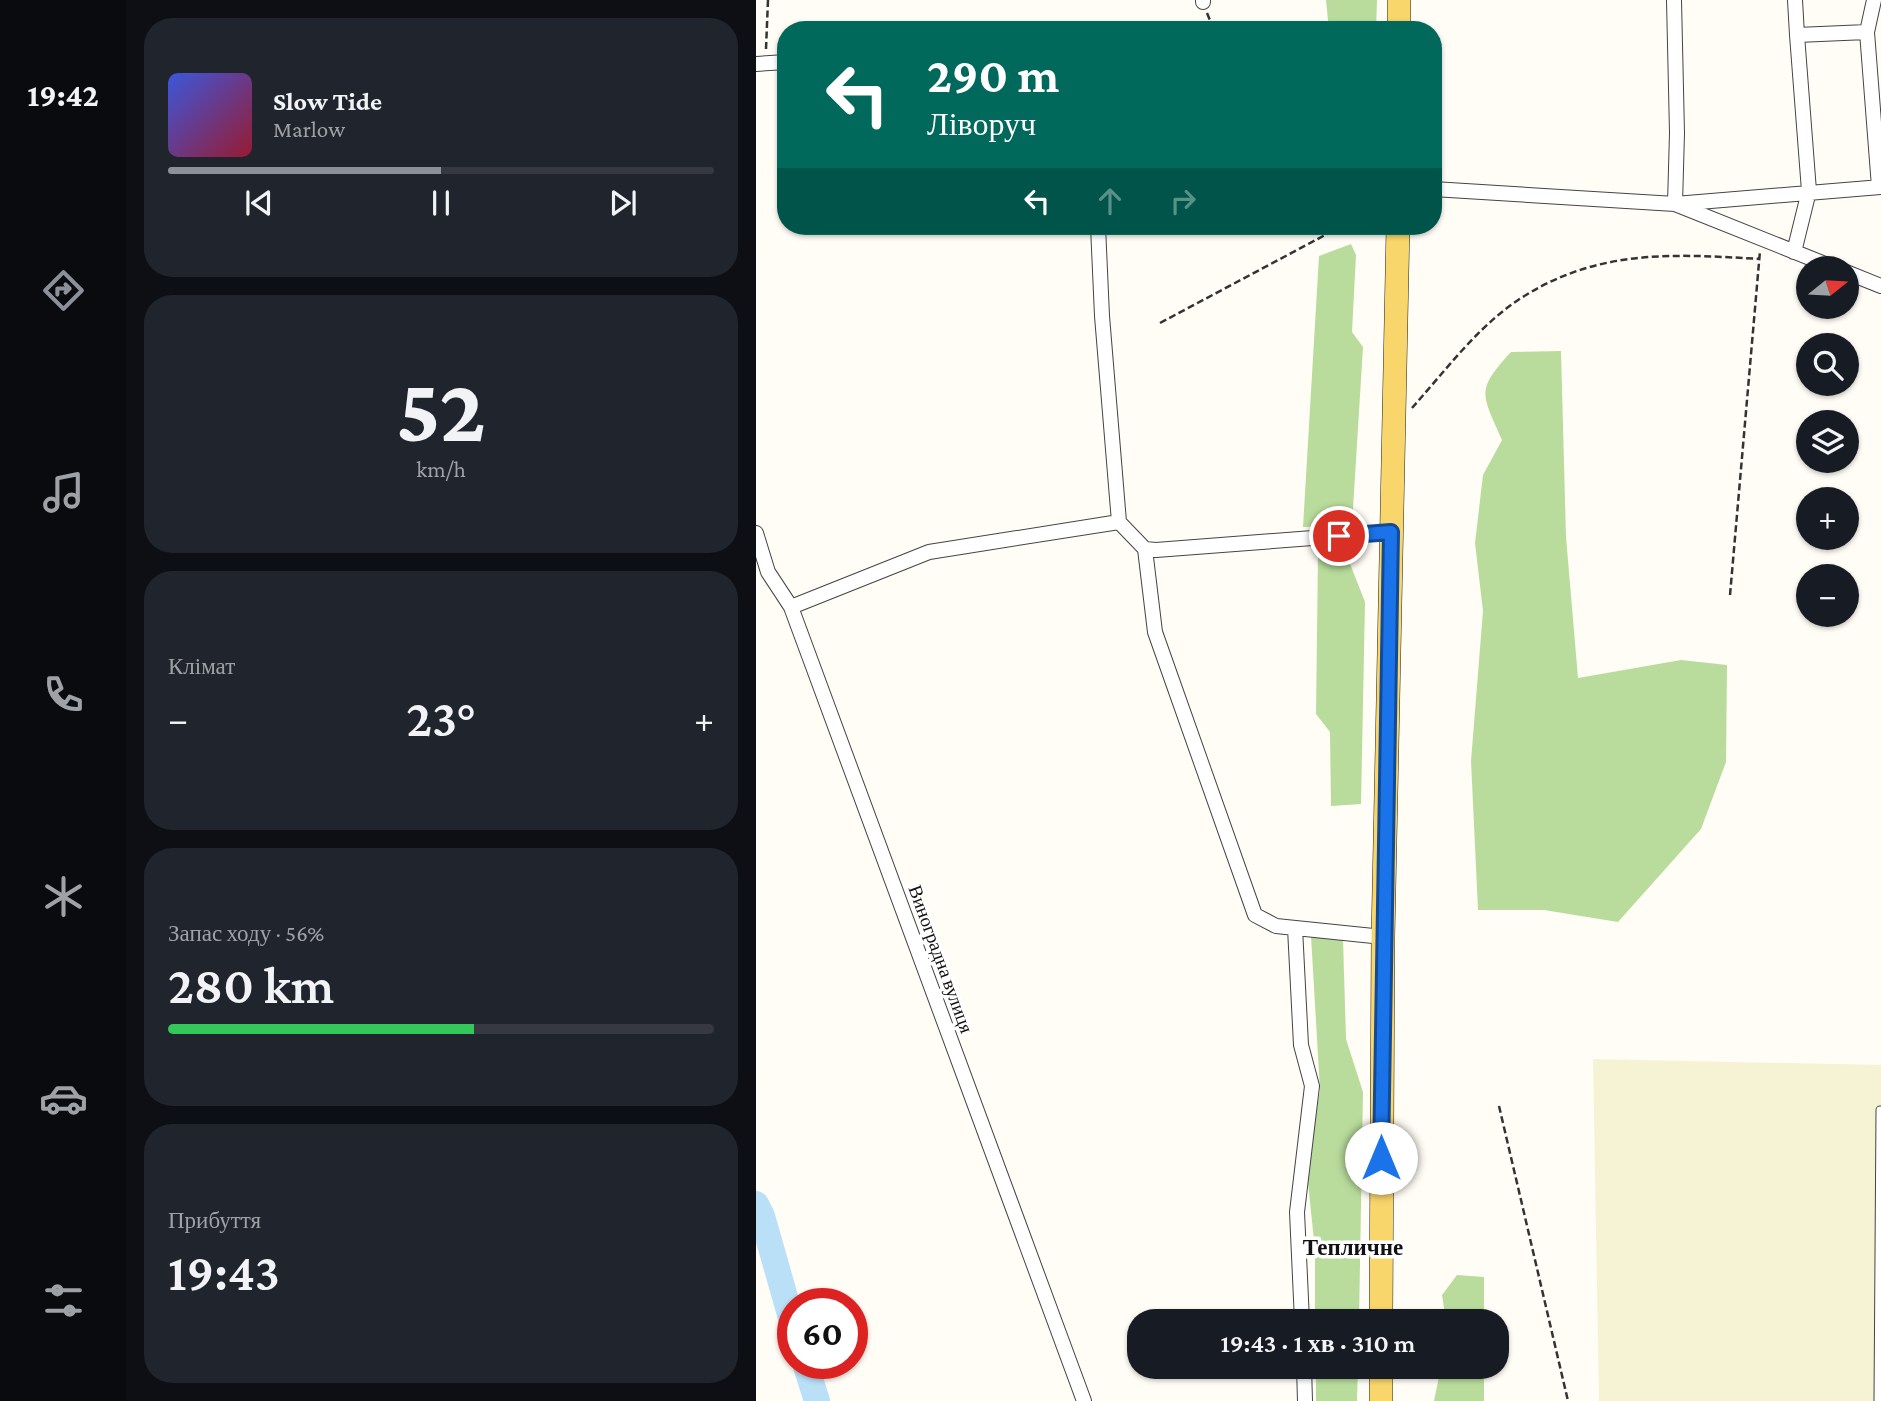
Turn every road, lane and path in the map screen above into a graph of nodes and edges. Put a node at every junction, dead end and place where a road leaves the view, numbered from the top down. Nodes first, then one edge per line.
1 (768, 0) edge
2 (1398, 0) edge
3 (1674, 0) edge
4 (1795, 0) edge
5 (1874, 0) edge
6 (1399, 21) edge
7 (1867, 32) junction
8 (1797, 34) junction
9 (761, 64) edge
10 (1880, 187) edge
11 (1442, 190) edge
12 (1809, 191) junction
13 (1675, 204) junction
14 (1098, 235) edge
15 (1325, 235) edge
16 (1398, 235) edge
17 (1761, 237) junction
18 (1794, 252) junction
19 (1804, 256) edge
20 (1760, 259) junction
21 (1859, 277) edge
22 (1881, 286) edge
23 (1160, 323) dead end
24 (1393, 429) junction
25 (1119, 522) junction
26 (1391, 532) junction
27 (756, 533) edge
28 (1145, 549) junction
29 (1730, 595) dead end
30 (791, 607) junction
31 (1294, 928) junction
32 (1383, 937) junction
33 (1499, 1106) dead end
34 (1880, 1110) edge
35 (1301, 1309) edge
36 (1381, 1309) edge
37 (1304, 1379) edge
38 (1381, 1379) edge
39 (1084, 1401) edge
40 (1305, 1401) edge
41 (1381, 1401) edge
42 (1568, 1401) edge
43 (1878, 1401) edge

1 - 9 path
2 - 6 main road
3 - 13 street
4 - 8 street
5 - 7 street
7 - 8 street
7 - 10 street
8 - 12 street
10 - 12 street
11 - 13 street
12 - 13 street
12 - 18 street
13 - 17 street
14 - 25 street
15 - 23 path
16 - 24 main road
17 - 18 street
17 - 20 path
18 - 19 street
20 - 24 path
20 - 29 path
21 - 22 street
24 - 26 main road
25 - 28 street
25 - 30 street
26 - 28 street
26 - 32 main road
27 - 30 street, Виноградна вулиця
28 - 31 street
30 - 39 street, Виноградна вулиця
31 - 32 street
31 - 35 street
32 - 36 main road
33 - 42 path
34 - 43 lane
37 - 40 street
38 - 41 main road

